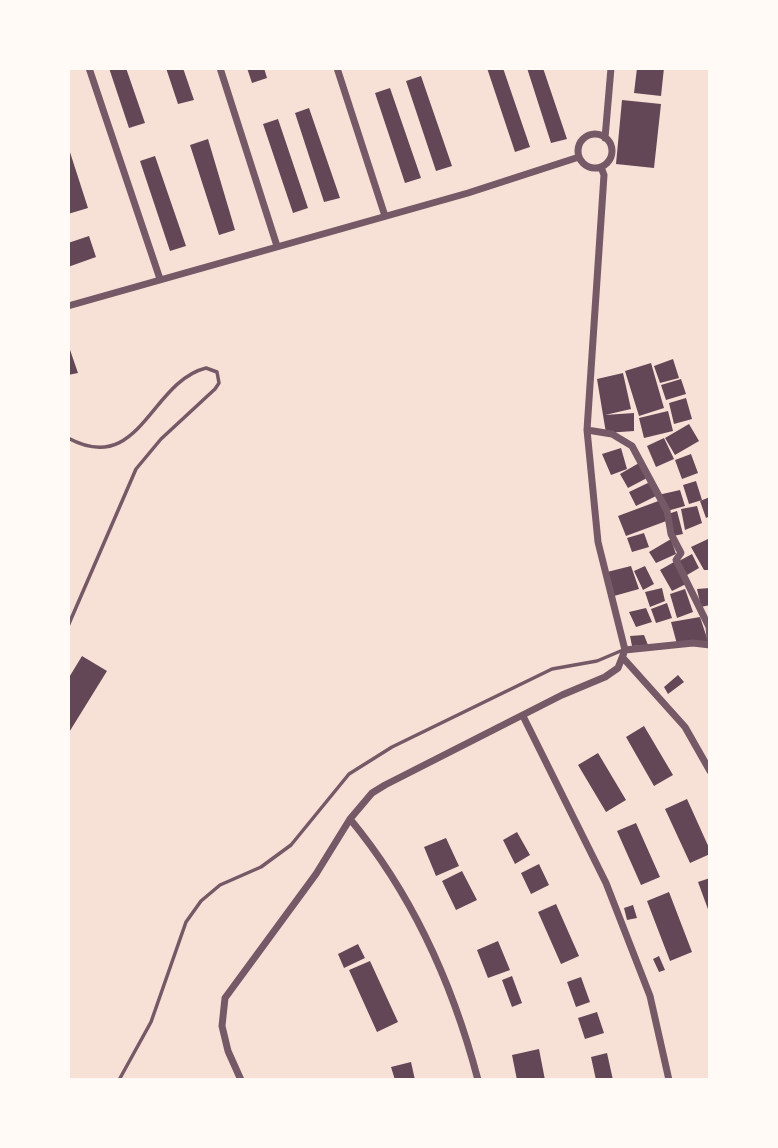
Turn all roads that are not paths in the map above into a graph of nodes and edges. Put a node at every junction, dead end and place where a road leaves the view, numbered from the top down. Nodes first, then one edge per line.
1 (89, 68) edge
2 (220, 68) edge
3 (337, 68) edge
4 (611, 68) edge
5 (605, 138) junction
6 (579, 158) junction
7 (601, 167) junction
8 (385, 216) junction
9 (277, 246) junction
10 (160, 279) junction
11 (68, 306) edge
12 (587, 430) junction
13 (68, 438) edge
14 (68, 625) edge
15 (710, 639) edge
16 (710, 645) edge
17 (625, 650) junction
18 (624, 659) junction
19 (523, 716) junction
20 (710, 771) edge
21 (350, 819) junction
22 (119, 1080) edge
23 (241, 1080) edge
24 (478, 1080) edge
25 (669, 1080) edge

1 - 10 street
2 - 9 street
3 - 8 street
4 - 5 street
5 - 6 street
5 - 7 street
6 - 7 street
6 - 8 street
7 - 12 street
8 - 9 street
9 - 10 street
10 - 11 street
12 - 15 street
12 - 17 street
13 - 14 lane
16 - 17 street
17 - 18 street
17 - 22 lane
18 - 19 street
18 - 20 street
19 - 21 street
19 - 25 street
21 - 23 street
21 - 24 street

